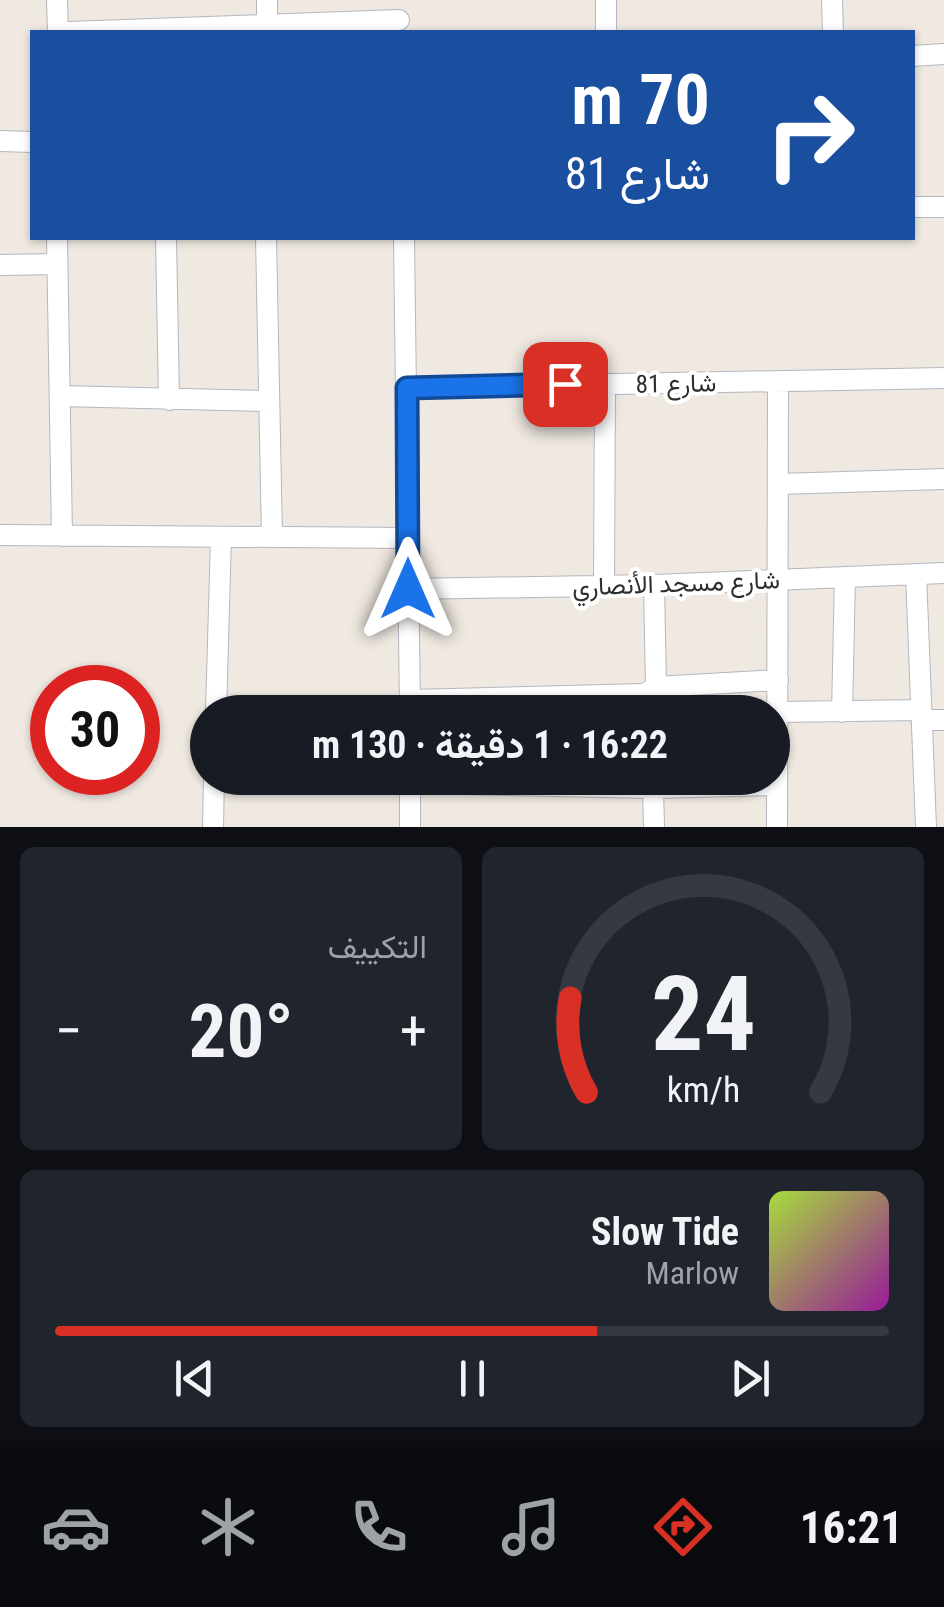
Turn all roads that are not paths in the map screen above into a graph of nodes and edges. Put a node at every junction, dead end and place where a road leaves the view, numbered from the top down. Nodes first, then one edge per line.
1 (57, 0) edge
2 (267, 0) edge
3 (606, 0) edge
4 (832, 0) edge
5 (399, 18) edge
6 (267, 27) junction
7 (58, 30) edge
8 (188, 30) edge
9 (606, 30) edge
10 (833, 30) edge
11 (944, 54) edge
12 (915, 56) edge
13 (0, 142) edge
14 (30, 142) edge
15 (944, 207) edge
16 (915, 208) edge
17 (58, 240) edge
18 (166, 240) edge
19 (266, 240) edge
20 (404, 240) edge
21 (57, 264) junction
22 (0, 266) edge
23 (944, 378) edge
24 (778, 381) junction
25 (604, 384) junction
26 (407, 388) junction
27 (60, 396) junction
28 (169, 400) junction
29 (270, 402) junction
30 (944, 479) edge
31 (778, 484) junction
32 (0, 535) edge
33 (62, 536) junction
34 (220, 537) junction
35 (272, 537) junction
36 (408, 538) junction
37 (916, 574) junction
38 (944, 574) edge
39 (845, 576) junction
40 (778, 580) junction
41 (654, 584) junction
42 (604, 586) junction
43 (408, 589) junction
44 (778, 680) junction
45 (656, 687) junction
46 (216, 695) edge
47 (410, 695) edge
48 (624, 695) edge
49 (778, 695) edge
50 (790, 712) edge
51 (842, 712) junction
52 (922, 715) junction
53 (944, 720) edge
54 (214, 795) edge
55 (410, 795) edge
56 (654, 795) edge
57 (778, 795) edge
58 (213, 827) edge
59 (410, 827) edge
60 (654, 827) edge
61 (778, 827) edge
62 (926, 827) edge

1 - 7 street
2 - 6 street
3 - 9 street
4 - 10 street
5 - 6 street
6 - 8 street
11 - 12 street
13 - 14 street
15 - 16 street
17 - 21 street
18 - 28 street
19 - 29 street
20 - 26 street
21 - 22 street
21 - 27 street
23 - 24 street, شارع 81
24 - 25 street, شارع 81
24 - 31 street
25 - 26 street, شارع 81
25 - 42 street
26 - 36 street
27 - 28 street
27 - 33 street
28 - 29 street
29 - 35 street
30 - 31 street
31 - 40 street
32 - 33 street
33 - 34 street
34 - 35 street
34 - 46 street
35 - 36 street
36 - 43 street
37 - 38 street, شارع مسجد الأنصاري
37 - 39 street, شارع مسجد الأنصاري
37 - 52 street
39 - 40 street, شارع مسجد الأنصاري
39 - 51 street
40 - 41 street, شارع مسجد الأنصاري
40 - 44 street
41 - 42 street, شارع مسجد الأنصاري
41 - 45 street
42 - 43 street, شارع مسجد الأنصاري
43 - 47 street
44 - 45 street
44 - 49 street
45 - 48 street
50 - 51 street
51 - 52 street
52 - 53 street
52 - 62 street
54 - 58 street
55 - 59 street
56 - 60 street
57 - 61 street

